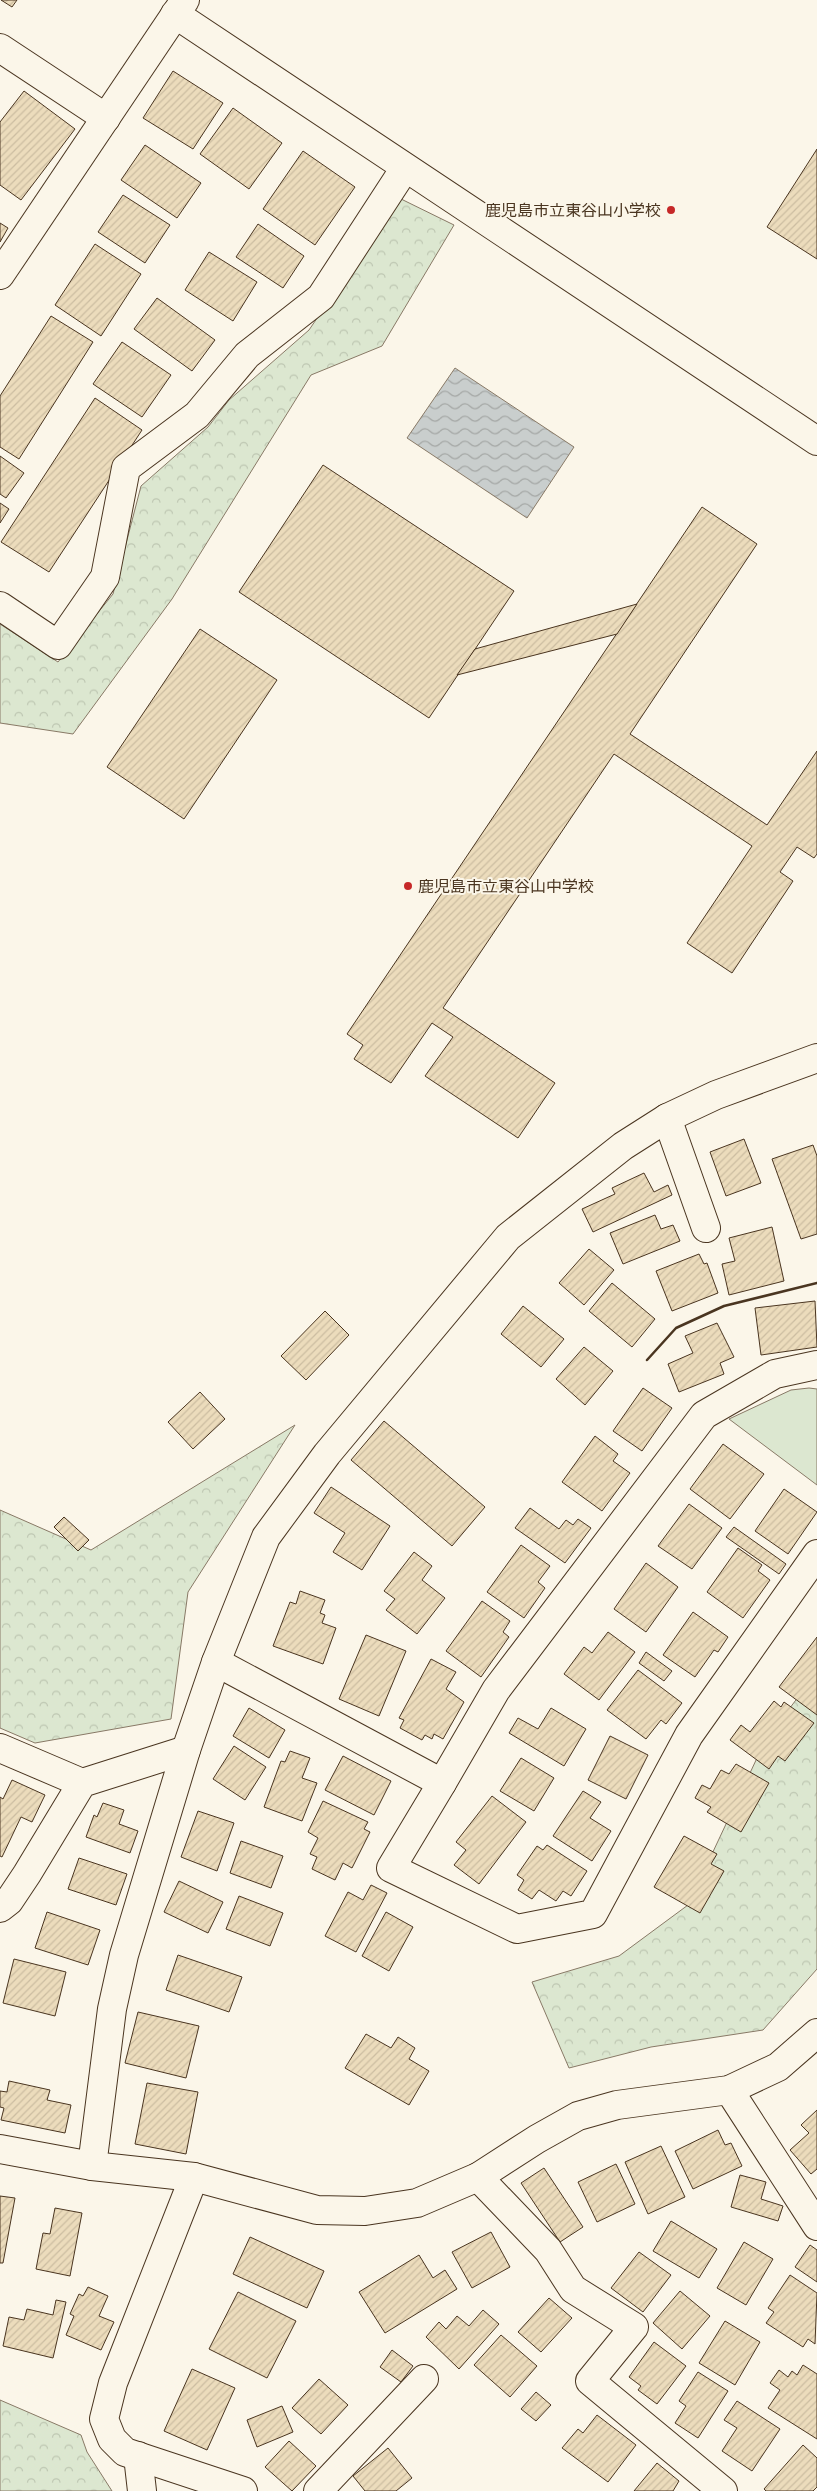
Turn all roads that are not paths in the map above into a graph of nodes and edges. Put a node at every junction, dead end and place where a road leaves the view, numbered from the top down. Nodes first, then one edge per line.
1 (180, 7) edge
2 (0, 48) edge
3 (106, 118) junction
4 (405, 168) junction
5 (0, 275) edge
6 (817, 441) edge
7 (0, 606) edge
8 (817, 1058) edge
9 (666, 1118) junction
10 (706, 1228) dead end
11 (817, 1365) edge
12 (817, 1554) edge
13 (216, 1662) junction
14 (0, 1748) edge
15 (186, 1750) junction
16 (442, 1783) junction
17 (82, 1784) junction
18 (0, 1908) edge
19 (817, 2033) edge
20 (729, 2090) junction
21 (0, 2149) edge
22 (92, 2166) junction
23 (194, 2177) junction
24 (478, 2177) junction
25 (817, 2226) edge
26 (424, 2379) dead end
27 (138, 2456) junction
28 (142, 2491) edge
29 (243, 2491) edge
30 (318, 2491) edge
31 (723, 2491) edge

1 - 3 street
1 - 4 street
2 - 3 street
3 - 5 street
4 - 6 street
4 - 7 street
8 - 9 street
9 - 10 street
9 - 13 street
11 - 16 street
12 - 16 street
13 - 15 street
13 - 16 street
14 - 17 street
15 - 17 street
15 - 22 street
17 - 18 street
19 - 20 street
20 - 24 street
20 - 25 street
21 - 22 street
22 - 23 street
23 - 24 street
23 - 27 street
24 - 31 street
26 - 30 street
27 - 28 street
27 - 29 street

